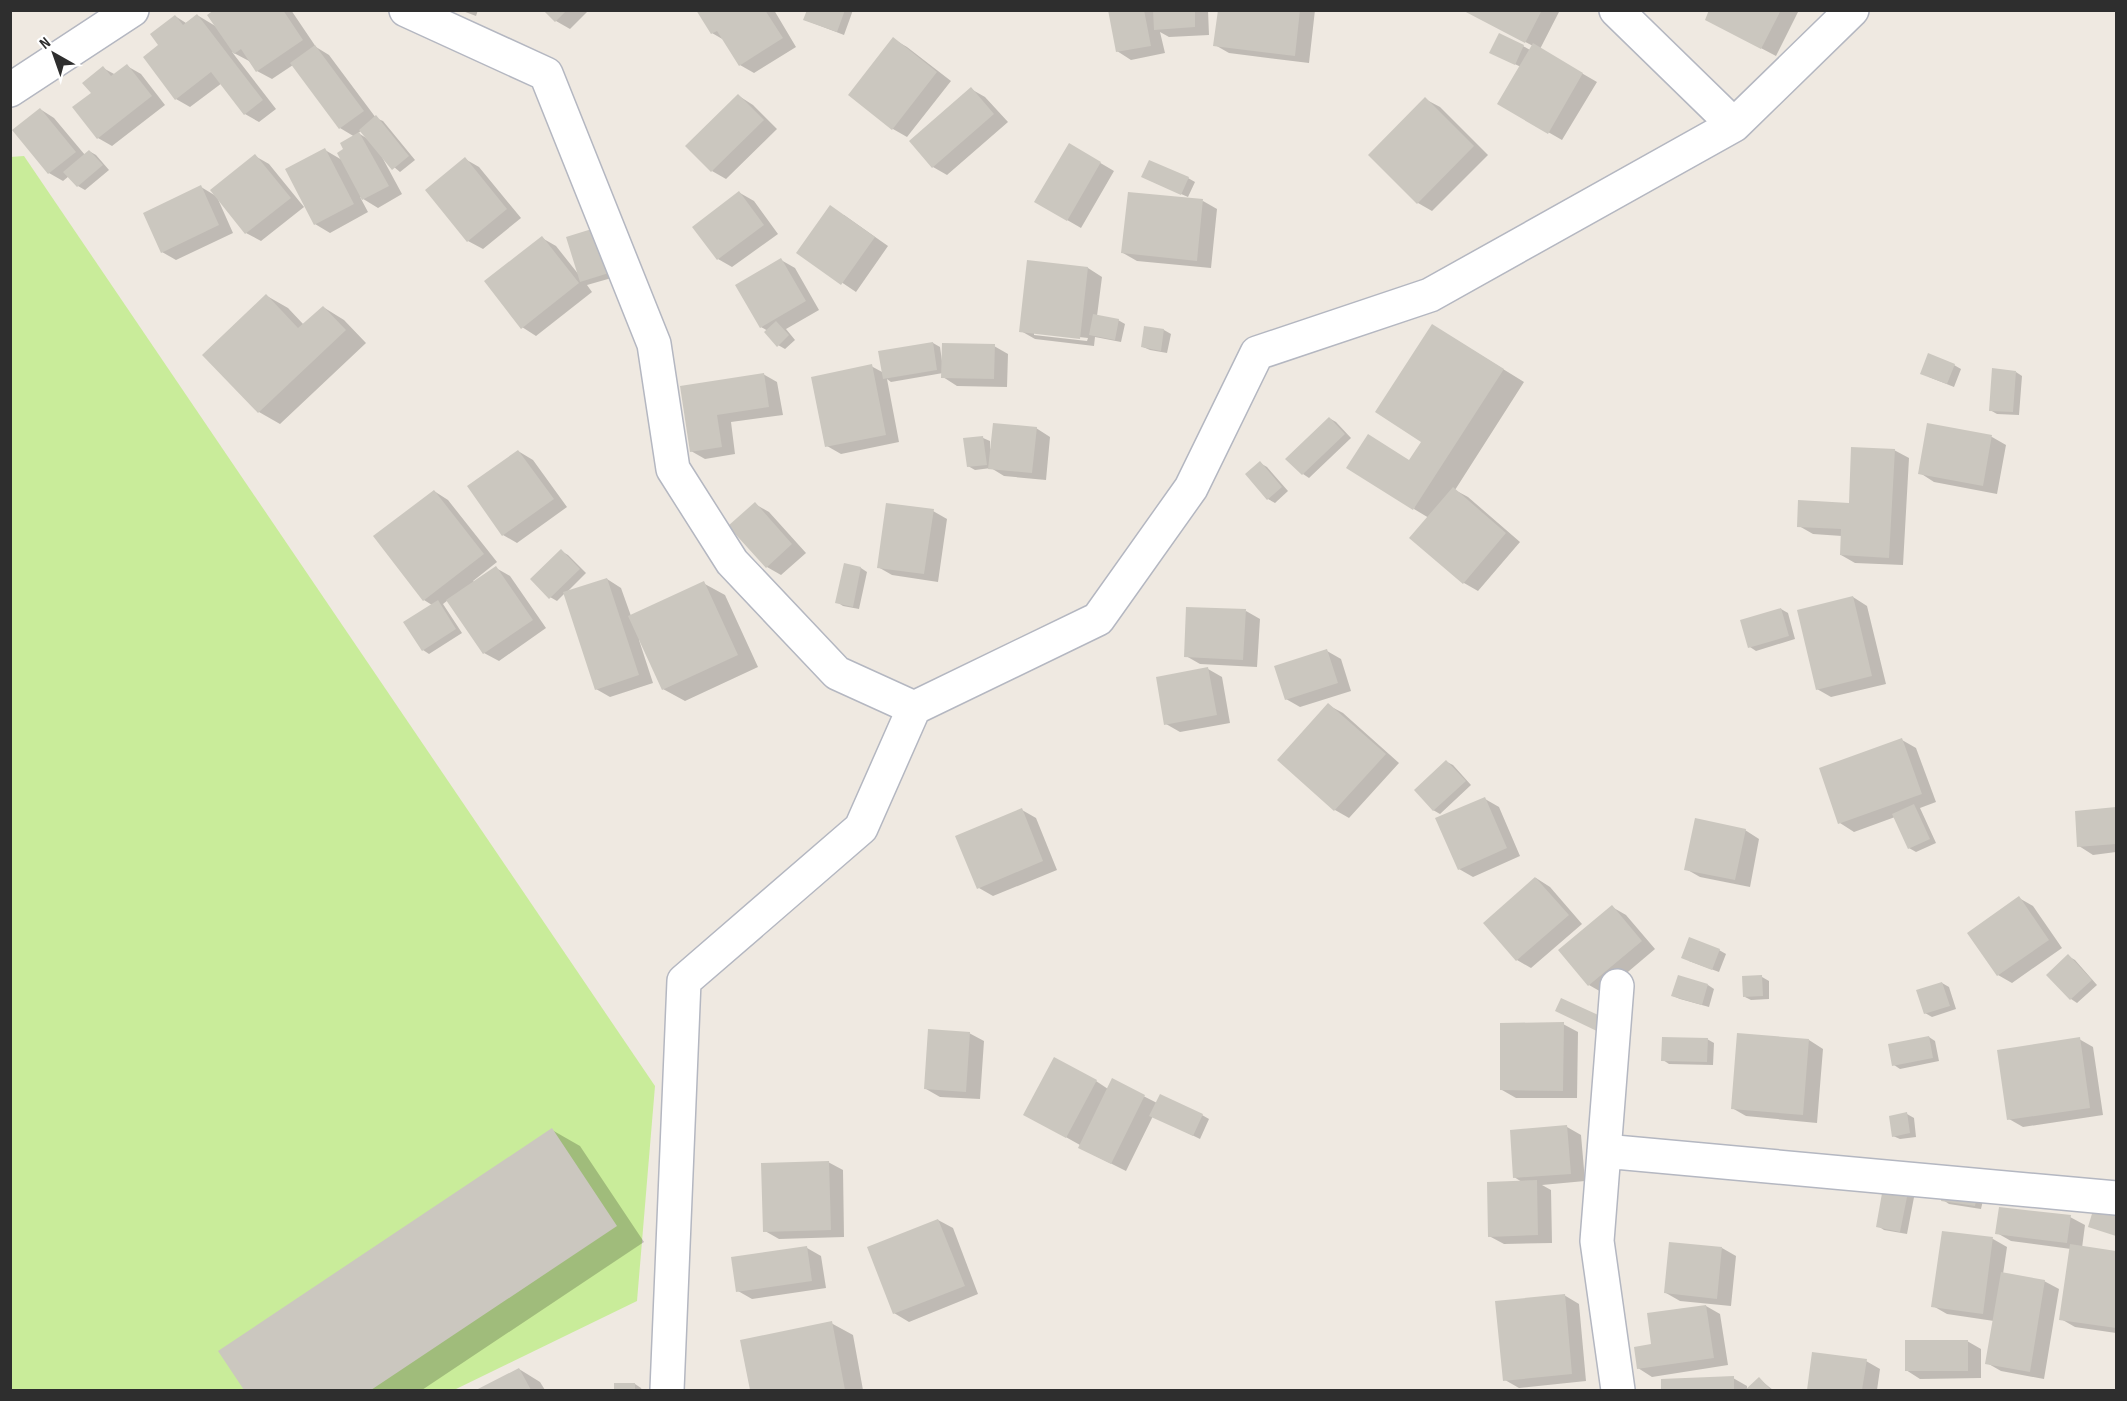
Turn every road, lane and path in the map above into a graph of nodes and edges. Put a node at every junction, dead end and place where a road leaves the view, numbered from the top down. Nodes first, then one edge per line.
1 (132, 10) edge
2 (406, 10) edge
3 (1616, 10) edge
4 (1852, 10) edge
5 (10, 90) edge
6 (1734, 125) junction
7 (914, 708) junction
8 (1617, 986) dead end
9 (1604, 1151) junction
10 (2116, 1198) edge
11 (668, 1390) edge
12 (1617, 1390) edge

1 - 5 street
2 - 7 street
3 - 6 street
4 - 6 street
6 - 7 street
7 - 11 street
8 - 9 street
9 - 10 street
9 - 12 street

